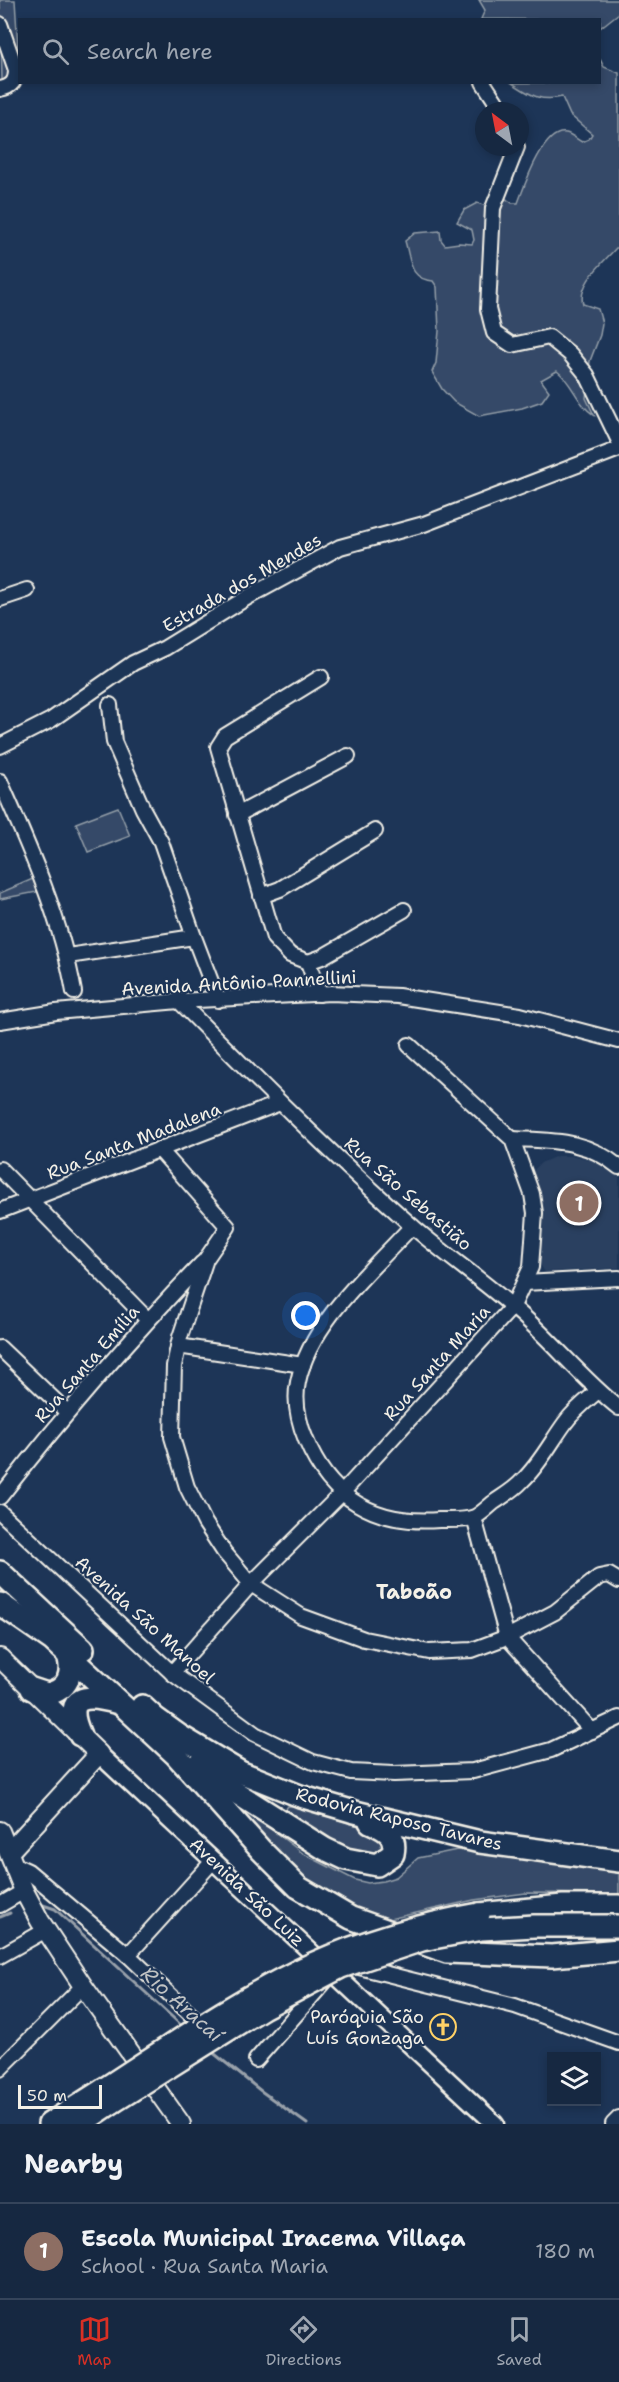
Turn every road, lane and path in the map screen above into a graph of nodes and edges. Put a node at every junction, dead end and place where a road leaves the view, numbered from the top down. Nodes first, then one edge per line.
1 (0, 24) edge
2 (484, 84) edge
3 (0, 89) edge
4 (496, 102) edge
5 (513, 156) edge
6 (619, 441) edge
7 (619, 448) edge
8 (27, 590) dead end
9 (0, 598) edge
10 (321, 677) dead end
11 (110, 705) dead end
12 (0, 746) edge
13 (348, 756) dead end
14 (0, 781) edge
15 (237, 815) junction
16 (375, 831) dead end
17 (261, 896) junction
18 (404, 910) dead end
19 (194, 937) junction
20 (68, 956) junction
21 (308, 962) junction
22 (74, 992) dead end
23 (319, 994) junction
24 (218, 1000) junction
25 (180, 1001) junction
26 (0, 1021) edge
27 (619, 1041) edge
28 (409, 1045) dead end
29 (280, 1103) junction
30 (512, 1139) junction
31 (159, 1149) junction
32 (619, 1167) edge
33 (0, 1168) edge
34 (32, 1200) junction
35 (0, 1211) edge
36 (412, 1226) junction
37 (206, 1259) junction
38 (619, 1278) edge
39 (524, 1283) junction
40 (513, 1306) junction
41 (148, 1320) junction
42 (178, 1346) junction
43 (0, 1348) edge
44 (303, 1365) junction
45 (597, 1391) junction
46 (619, 1408) edge
47 (67, 1412) junction
48 (342, 1493) junction
49 (0, 1497) edge
50 (0, 1512) edge
51 (474, 1518) junction
52 (0, 1572) edge
53 (619, 1581) edge
54 (251, 1584) junction
55 (0, 1604) edge
56 (507, 1637) junction
57 (74, 1651) junction
58 (0, 1658) edge
59 (172, 1673) junction
60 (32, 1689) junction
61 (118, 1703) junction
62 (619, 1718) edge
63 (592, 1731) junction
64 (80, 1735) junction
65 (99, 1754) junction
66 (176, 1755) junction
67 (351, 1811) junction
68 (0, 1831) edge
69 (12, 1858) junction
70 (214, 1860) junction
71 (619, 1862) edge
72 (24, 1891) junction
73 (0, 1905) edge
74 (619, 1906) edge
75 (619, 1926) edge
76 (46, 1930) junction
77 (619, 1950) edge
78 (128, 1955) junction
79 (0, 1956) edge
80 (316, 1956) junction
81 (333, 1972) junction
82 (83, 1986) junction
83 (214, 2037) dead end
84 (619, 2043) edge
85 (256, 2060) dead end
86 (0, 2069) edge
87 (108, 2096) junction
88 (619, 2118) edge
89 (49, 2124) edge
90 (80, 2124) edge
91 (181, 2124) edge
92 (495, 2124) edge
93 (613, 2124) edge

1 - 3 street
2 - 4 street
5 - 6 street
7 - 12 street, Estrada dos Mendes
8 - 9 street
10 - 15 street
11 - 19 street
13 - 15 street
14 - 20 street
15 - 17 street
16 - 17 street
17 - 21 street
18 - 21 street
19 - 20 street
19 - 24 street
20 - 22 street
21 - 23 street
23 - 24 street, Avenida Antônio Pannellini
23 - 27 street, Avenida Antônio Pannellini
24 - 25 street, Avenida Antônio Pannellini
25 - 26 street, Avenida Antônio Pannellini
25 - 29 street, Rua São Sebastião
28 - 30 street, Rua Santa Maria
29 - 31 street, Rua Santa Madalena
29 - 36 street, Rua São Sebastião
30 - 32 street
30 - 39 street, Rua Santa Maria
31 - 34 street, Rua Santa Madalena
31 - 37 street
33 - 34 street
34 - 35 street, Rua Santa Madalena
34 - 41 street
36 - 40 street, Rua São Sebastião
36 - 44 street
37 - 41 street, Rua Santa Emília
37 - 42 street
38 - 39 street
39 - 40 street, Rua Santa Maria
40 - 45 street, Rua São Sebastião
40 - 48 street, Rua Santa Maria
41 - 47 street, Rua Santa Emília
42 - 44 street
42 - 54 street
43 - 47 street
44 - 48 street
45 - 46 street, Rua São Sebastião
45 - 51 street
47 - 49 street, Rua Santa Emília
48 - 51 street
48 - 54 street, Rua Santa Maria
50 - 59 street, Avenida São Manoel
51 - 56 street
52 - 57 main road
53 - 56 street
54 - 56 street
54 - 59 street, Rua Santa Maria
55 - 57 main road, Rodovia Raposo Tavares
56 - 63 street
57 - 60 main road
57 - 61 main road, Rodovia Raposo Tavares
57 - 67 main road, Rodovia Raposo Tavares
58 - 60 main road, Avenida São Luiz
59 - 63 street, Avenida São Manoel
60 - 64 main road, Avenida São Luiz
61 - 64 main road
61 - 66 main road, Rodovia Raposo Tavares
62 - 63 street, Avenida São Manoel
64 - 65 main road, Avenida São Luiz
65 - 69 main road
65 - 70 street, Avenida São Luiz
66 - 67 main road
66 - 77 main road, Rodovia Raposo Tavares
67 - 71 main road, Rodovia Raposo Tavares
68 - 69 main road
69 - 72 main road
69 - 78 street
70 - 78 street
70 - 80 street, Avenida São Luiz
72 - 73 street
72 - 76 main road
74 - 87 main road, bridge
75 - 87 main road, bridge
76 - 79 street
76 - 82 main road
78 - 83 street
80 - 81 street, Avenida São Luiz
80 - 84 street
81 - 85 street
81 - 92 street, Avenida São Luiz
82 - 86 street
82 - 91 main road
87 - 89 main road
87 - 90 main road
88 - 93 street

